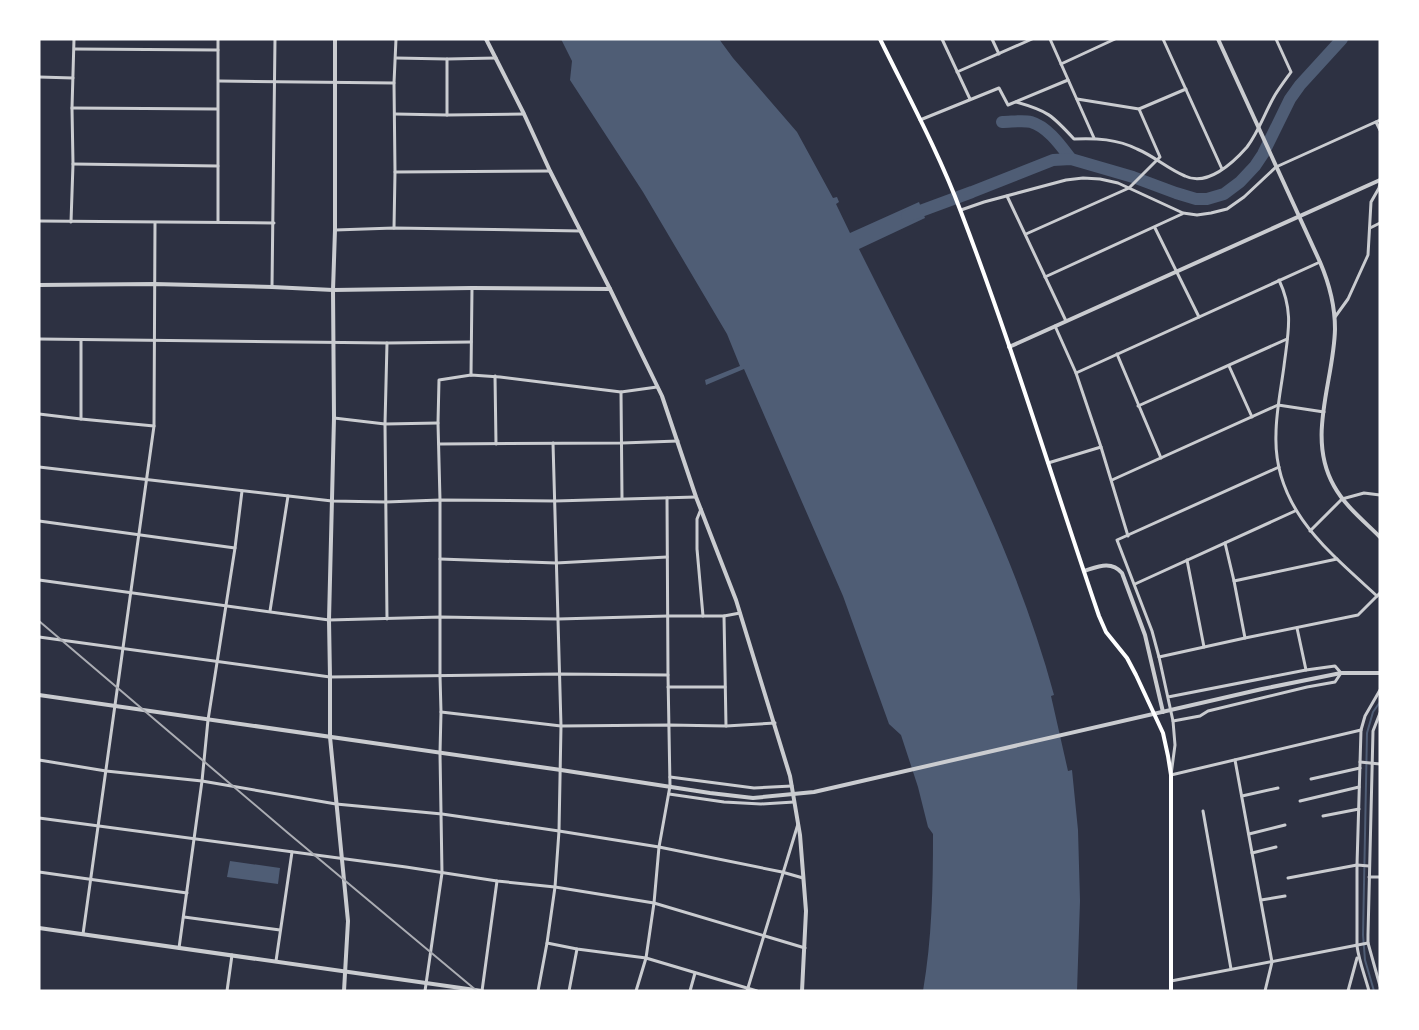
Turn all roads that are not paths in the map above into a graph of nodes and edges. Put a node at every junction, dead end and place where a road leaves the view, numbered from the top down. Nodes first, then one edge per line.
1 (74, 39) edge
2 (218, 39) edge
3 (275, 39) edge
4 (335, 39) edge
5 (396, 39) edge
6 (486, 39) edge
7 (880, 39) edge
8 (942, 39) edge
9 (992, 39) edge
10 (1032, 39) edge
11 (1050, 39) edge
12 (1115, 39) edge
13 (1163, 39) edge
14 (1218, 39) edge
15 (1276, 39) edge
16 (1107, 41) edge
17 (75, 49) junction
18 (218, 50) junction
19 (999, 54) junction
20 (396, 58) junction
21 (496, 58) junction
22 (447, 59) junction
23 (1061, 64) junction
24 (957, 72) junction
25 (39, 77) edge
26 (73, 78) junction
27 (1068, 80) junction
28 (219, 81) junction
29 (275, 81) junction
30 (334, 81) junction
31 (394, 83) junction
32 (1186, 89) junction
33 (970, 99) junction
34 (1077, 99) junction
35 (1016, 102) junction
36 (72, 108) junction
37 (218, 109) junction
38 (1139, 110) junction
39 (395, 114) junction
40 (524, 114) junction
41 (447, 115) junction
42 (920, 120) junction
43 (1378, 121) edge
44 (1260, 130) junction
45 (1380, 130) edge
46 (1094, 138) junction
47 (1155, 161) junction
48 (73, 164) junction
49 (218, 166) junction
50 (1276, 166) junction
51 (1222, 169) junction
52 (550, 171) junction
53 (395, 172) junction
54 (1380, 181) edge
55 (1129, 188) junction
56 (1007, 195) junction
57 (961, 210) junction
58 (1183, 213) junction
59 (1299, 217) junction
60 (39, 221) edge
61 (71, 222) junction
62 (218, 222) junction
63 (155, 223) junction
64 (274, 223) junction
65 (1380, 223) edge
66 (394, 228) junction
67 (1155, 228) junction
68 (1370, 228) junction
69 (335, 230) junction
70 (581, 231) junction
71 (1026, 234) junction
72 (1320, 262) junction
73 (1177, 270) junction
74 (1045, 277) junction
75 (1280, 280) junction
76 (154, 284) junction
77 (39, 285) edge
78 (272, 287) junction
79 (472, 288) junction
80 (610, 289) junction
81 (333, 290) junction
82 (1199, 316) junction
83 (1335, 317) junction
84 (1066, 321) junction
85 (1055, 326) junction
86 (39, 339) edge
87 (1287, 339) junction
88 (81, 340) junction
89 (154, 340) junction
90 (333, 342) junction
91 (471, 342) junction
92 (387, 343) junction
93 (1010, 346) junction
94 (1117, 354) junction
95 (1229, 366) junction
96 (1076, 373) junction
97 (471, 375) junction
98 (495, 376) junction
99 (657, 387) junction
100 (621, 392) junction
101 (1278, 405) junction
102 (1138, 406) junction
103 (1324, 412) junction
104 (39, 414) edge
105 (1252, 417) junction
106 (334, 418) junction
107 (81, 419) junction
108 (438, 423) junction
109 (385, 424) junction
110 (154, 426) junction
111 (678, 441) junction
112 (553, 443) junction
113 (439, 444) junction
114 (496, 444) junction
115 (622, 444) junction
116 (1101, 447) junction
117 (1161, 458) junction
118 (1047, 464) junction
119 (39, 467) edge
120 (1279, 467) junction
121 (146, 479) junction
122 (1112, 480) junction
123 (242, 490) junction
124 (1380, 495) edge
125 (288, 496) junction
126 (696, 497) junction
127 (622, 498) junction
128 (667, 498) junction
129 (1342, 499) junction
130 (440, 500) junction
131 (332, 501) junction
132 (555, 501) junction
133 (386, 502) junction
134 (701, 509) junction
135 (1295, 511) junction
136 (39, 521) edge
137 (1310, 531) junction
138 (139, 535) junction
139 (1128, 536) junction
140 (1380, 537) edge
141 (1225, 543) junction
142 (235, 548) junction
143 (667, 557) junction
144 (440, 559) junction
145 (1337, 559) junction
146 (1186, 560) junction
147 (556, 563) junction
148 (1083, 571) junction
149 (39, 580) edge
150 (1234, 581) junction
151 (1135, 584) junction
152 (130, 592) junction
153 (1379, 594) edge
154 (226, 605) junction
155 (270, 611) junction
156 (740, 613) junction
157 (668, 616) junction
158 (703, 616) junction
159 (724, 616) junction
160 (441, 617) junction
161 (387, 619) junction
162 (558, 619) junction
163 (328, 620) junction
164 (1296, 628) junction
165 (39, 637) edge
166 (1245, 638) junction
167 (1204, 647) junction
168 (122, 648) junction
169 (1159, 657) junction
170 (217, 662) junction
171 (1306, 670) junction
172 (1341, 673) junction
173 (1380, 673) edge
174 (559, 674) junction
175 (668, 675) junction
176 (440, 676) junction
177 (330, 677) junction
178 (668, 687) junction
179 (725, 687) junction
180 (1380, 690) edge
181 (39, 695) edge
182 (1168, 697) junction
183 (115, 705) junction
184 (441, 712) junction
185 (1163, 712) junction
186 (1380, 713) edge
187 (208, 720) junction
188 (1173, 722) junction
189 (775, 723) junction
190 (669, 725) junction
191 (561, 726) junction
192 (726, 726) junction
193 (1361, 730) junction
194 (330, 737) junction
195 (440, 753) junction
196 (1235, 759) junction
197 (39, 760) edge
198 (1360, 762) junction
199 (1371, 763) junction
200 (1380, 764) edge
201 (1360, 768) junction
202 (561, 770) junction
203 (106, 771) junction
204 (1171, 775) junction
205 (670, 777) junction
206 (1311, 779) dead end
207 (202, 781) junction
208 (670, 786) junction
209 (792, 786) junction
210 (1359, 787) junction
211 (1278, 788) dead end
212 (669, 794) junction
213 (1242, 796) junction
214 (1300, 801) dead end
215 (794, 802) junction
216 (336, 804) junction
217 (1359, 809) junction
218 (1203, 811) dead end
219 (442, 814) junction
220 (1323, 816) dead end
221 (39, 818) edge
222 (798, 824) junction
223 (98, 825) junction
224 (1285, 825) dead end
225 (560, 831) junction
226 (1249, 834) junction
227 (195, 838) junction
228 (1276, 847) dead end
229 (659, 848) junction
230 (292, 852) junction
231 (1252, 853) junction
232 (342, 859) junction
233 (1357, 865) junction
234 (1369, 866) junction
235 (39, 872) edge
236 (782, 872) junction
237 (442, 873) junction
238 (1370, 877) junction
239 (1380, 877) edge
240 (803, 878) junction
241 (1288, 878) dead end
242 (90, 880) junction
243 (497, 881) junction
244 (555, 887) junction
245 (187, 893) junction
246 (1285, 896) dead end
247 (1261, 900) junction
248 (654, 903) junction
249 (184, 917) junction
250 (39, 928) edge
251 (281, 930) junction
252 (83, 934) junction
253 (763, 937) junction
254 (547, 943) junction
255 (1368, 943) junction
256 (1357, 946) junction
257 (180, 948) junction
258 (805, 948) junction
259 (577, 949) junction
260 (232, 955) junction
261 (1358, 956) junction
262 (646, 958) junction
263 (276, 962) junction
264 (1272, 962) junction
265 (1231, 969) junction
266 (346, 971) junction
267 (695, 973) junction
268 (1171, 981) junction
269 (426, 982) junction
270 (1380, 986) edge
271 (748, 990) edge
272 (227, 991) edge
273 (344, 991) edge
274 (425, 991) edge
275 (482, 991) edge
276 (537, 991) edge
277 (569, 991) edge
278 (636, 991) edge
279 (690, 991) edge
280 (757, 991) edge
281 (802, 991) edge
282 (1171, 991) edge
283 (1265, 991) edge
284 (1348, 991) edge
285 (1369, 991) edge

1 - 17 street
2 - 18 street
3 - 29 street
4 - 30 street
5 - 20 street
6 - 21 street
7 - 42 main road
8 - 24 street
9 - 19 street
10 - 19 street
11 - 23 street
12 - 16 street
13 - 32 street
14 - 44 street
15 - 44 street
16 - 23 street
17 - 18 street
17 - 26 street
18 - 28 street
19 - 24 street
20 - 22 street
20 - 31 street
21 - 22 street
21 - 40 street
22 - 41 street
23 - 27 street
24 - 33 street
25 - 26 street
26 - 36 street
27 - 34 street
27 - 35 street
28 - 29 street
28 - 37 street
29 - 30 street
29 - 64 street
30 - 31 street
30 - 69 street
31 - 39 street
32 - 38 street
32 - 51 street
33 - 35 street
33 - 42 street
34 - 38 street
34 - 46 street
35 - 46 street
36 - 37 street
36 - 48 street
37 - 49 street
38 - 47 street
39 - 41 street
39 - 53 street
40 - 41 street
40 - 52 street
42 - 57 main road
43 - 45 street
43 - 50 street
44 - 50 street
44 - 51 street
46 - 47 street
47 - 51 street
47 - 55 street
48 - 49 street
48 - 61 street
49 - 62 street
50 - 58 street
50 - 59 street
52 - 53 street
52 - 70 street
53 - 66 street
54 - 59 street
54 - 68 street
55 - 56 street
55 - 58 street
55 - 71 street
56 - 57 street
56 - 71 street
57 - 93 main road
58 - 67 street
59 - 72 street
59 - 73 street
60 - 61 street
61 - 63 street
62 - 63 street
62 - 64 street
63 - 76 street
64 - 78 street
65 - 68 street
66 - 69 street
66 - 70 street
67 - 73 street
67 - 74 street
68 - 83 street
69 - 81 street
70 - 80 street
71 - 74 street
72 - 75 street
72 - 83 street
73 - 82 street
73 - 84 street
74 - 84 street
75 - 82 street
75 - 87 street
76 - 77 street
76 - 78 street
76 - 89 street
78 - 81 street
79 - 80 street
79 - 81 street
79 - 91 street
80 - 99 street
81 - 90 street
82 - 94 street
83 - 103 street
84 - 85 street
85 - 93 street
85 - 96 street
86 - 88 street
87 - 95 street
87 - 101 street
88 - 89 street
88 - 107 street
89 - 90 street
89 - 110 street
90 - 92 street
90 - 106 street
91 - 92 street
91 - 97 street
92 - 109 street
93 - 118 main road
94 - 96 street
94 - 102 street
95 - 102 street
95 - 105 street
96 - 116 street
97 - 98 street
97 - 108 street
98 - 100 street
98 - 114 street
99 - 100 street
99 - 111 street
100 - 115 street
101 - 103 street
101 - 105 street
101 - 120 street
102 - 117 street
103 - 129 street
104 - 107 street
105 - 117 street
106 - 109 street
106 - 131 street
107 - 110 street
108 - 109 street
108 - 113 street
109 - 133 street
110 - 121 street
111 - 115 street
111 - 126 street
112 - 114 street
112 - 115 street
112 - 132 street
113 - 114 street
113 - 130 street
115 - 127 street
116 - 118 street
116 - 122 street
117 - 122 street
118 - 148 main road
119 - 121 street
120 - 135 street
120 - 139 street
121 - 123 street
121 - 138 street
122 - 139 street
123 - 125 street
123 - 142 street
124 - 129 street
125 - 131 street
125 - 155 street
126 - 128 street
126 - 134 street
127 - 128 street
127 - 132 street
128 - 143 street
129 - 137 street
129 - 140 street
130 - 132 street
130 - 133 street
130 - 144 street
131 - 133 street
131 - 163 street
132 - 147 street
133 - 161 street
134 - 156 street
134 - 158 street
135 - 137 street
135 - 141 street
136 - 138 street
137 - 145 street
138 - 142 street
138 - 152 street
139 - 151 street
141 - 146 street
141 - 150 street
142 - 154 street
143 - 147 street
143 - 157 street
144 - 147 street
144 - 160 street
145 - 150 street
145 - 153 street
146 - 151 street
146 - 167 street
147 - 162 street
148 - 185 street
148 - 204 main road
149 - 152 street
150 - 166 street
151 - 169 street
152 - 154 street
152 - 168 street
153 - 164 street
154 - 155 street
154 - 170 street
155 - 163 street
156 - 159 street
156 - 189 street
157 - 158 street
157 - 162 street
157 - 175 street
158 - 159 street
159 - 179 street
160 - 161 street
160 - 162 street
160 - 176 street
161 - 163 street
162 - 174 street
163 - 177 street
164 - 166 street
164 - 171 street
165 - 168 street
166 - 167 street
167 - 169 street
168 - 170 street
168 - 183 street
169 - 182 street
170 - 177 street
170 - 187 street
171 - 172 street
171 - 182 street
172 - 173 street
172 - 185 street
172 - 188 street
174 - 175 street
174 - 176 street
174 - 191 street
175 - 178 street
176 - 177 street
176 - 184 street
177 - 194 street
178 - 179 street
178 - 190 street
179 - 192 street
180 - 193 street
181 - 183 street
182 - 188 street
183 - 187 street
183 - 203 street
184 - 191 street
184 - 195 street
185 - 208 street
186 - 199 street
187 - 194 street
187 - 207 street
188 - 204 street
189 - 192 street
189 - 209 street
190 - 191 street
190 - 192 street
190 - 205 street
191 - 202 street
193 - 196 street
193 - 198 street
194 - 195 street
194 - 216 street
195 - 202 street
195 - 219 street
196 - 204 street
196 - 213 street
197 - 203 street
198 - 199 street
198 - 201 street
199 - 200 street
199 - 234 street
201 - 206 street
201 - 210 street
202 - 208 street
202 - 225 street
203 - 207 street
203 - 223 street
204 - 268 main road
205 - 208 street
205 - 209 street
207 - 216 street
207 - 227 street
208 - 212 street
209 - 215 street
210 - 214 street
210 - 217 street
211 - 213 street
212 - 215 street
212 - 229 street
213 - 226 street
215 - 222 street
216 - 219 street
216 - 232 street
217 - 220 street
217 - 233 street
218 - 265 street
219 - 225 street
219 - 237 street
221 - 223 street
222 - 236 street
222 - 240 street
223 - 227 street
223 - 242 street
224 - 226 street
225 - 229 street
225 - 244 street
226 - 231 street
227 - 230 street
227 - 245 street
228 - 231 street
229 - 236 street
229 - 248 street
230 - 232 street
230 - 251 street
231 - 247 street
232 - 237 street
232 - 266 street
233 - 234 street
233 - 241 street
233 - 256 street
234 - 238 street
235 - 242 street
236 - 240 street
236 - 253 street
237 - 243 street
237 - 269 street
238 - 239 street
238 - 255 street
240 - 258 street
242 - 245 street
242 - 252 street
243 - 244 street
243 - 275 street
244 - 248 street
244 - 254 street
245 - 249 street
246 - 247 street
247 - 264 street
248 - 253 street
248 - 262 street
249 - 251 street
249 - 257 street
250 - 252 street
251 - 263 street
252 - 257 street
253 - 258 street
253 - 271 street
254 - 259 street
254 - 276 street
255 - 256 street
255 - 270 street
256 - 261 street
256 - 264 street
257 - 260 street
258 - 281 street
259 - 262 street
259 - 277 street
260 - 263 street
260 - 272 street
261 - 284 street
261 - 285 street
262 - 267 street
262 - 278 street
263 - 266 street
264 - 265 street
264 - 283 street
265 - 268 street
266 - 269 street
266 - 273 street
267 - 271 street
267 - 279 street
268 - 282 main road
269 - 274 street
269 - 275 street
271 - 280 street

